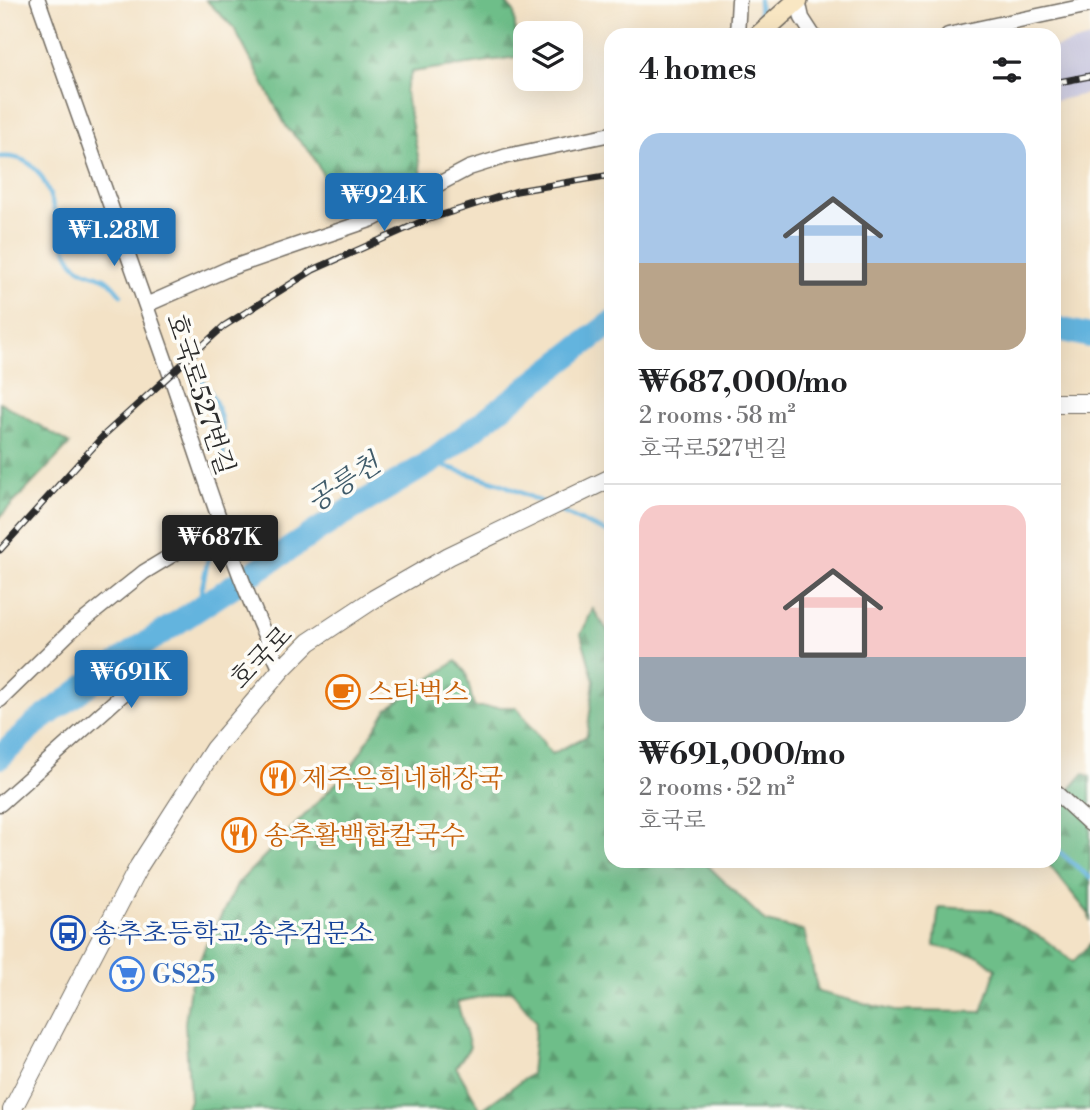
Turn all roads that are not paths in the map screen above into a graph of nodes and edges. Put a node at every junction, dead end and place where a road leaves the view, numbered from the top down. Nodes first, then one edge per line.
1 (38, 0) edge
2 (740, 0) edge
3 (795, 2) edge
4 (1090, 5) edge
5 (738, 28) edge
6 (767, 28) edge
7 (808, 28) edge
8 (981, 28) edge
9 (604, 135) edge
10 (146, 305) junction
11 (1061, 403) edge
12 (1090, 403) edge
13 (604, 481) edge
14 (219, 526) junction
15 (177, 660) dead end
16 (281, 670) junction
17 (0, 700) edge
18 (1061, 797) edge
19 (0, 804) edge
20 (1090, 824) edge
21 (12, 1110) edge

1 - 10 street, 호국로527번길
2 - 5 street
3 - 6 main road
3 - 7 street
4 - 8 street
9 - 10 street
10 - 14 street, 호국로527번길
11 - 12 street
13 - 16 street, 호국로
14 - 16 street, 호국로527번길
14 - 17 street
15 - 19 street
16 - 21 street, 호국로
18 - 20 street

